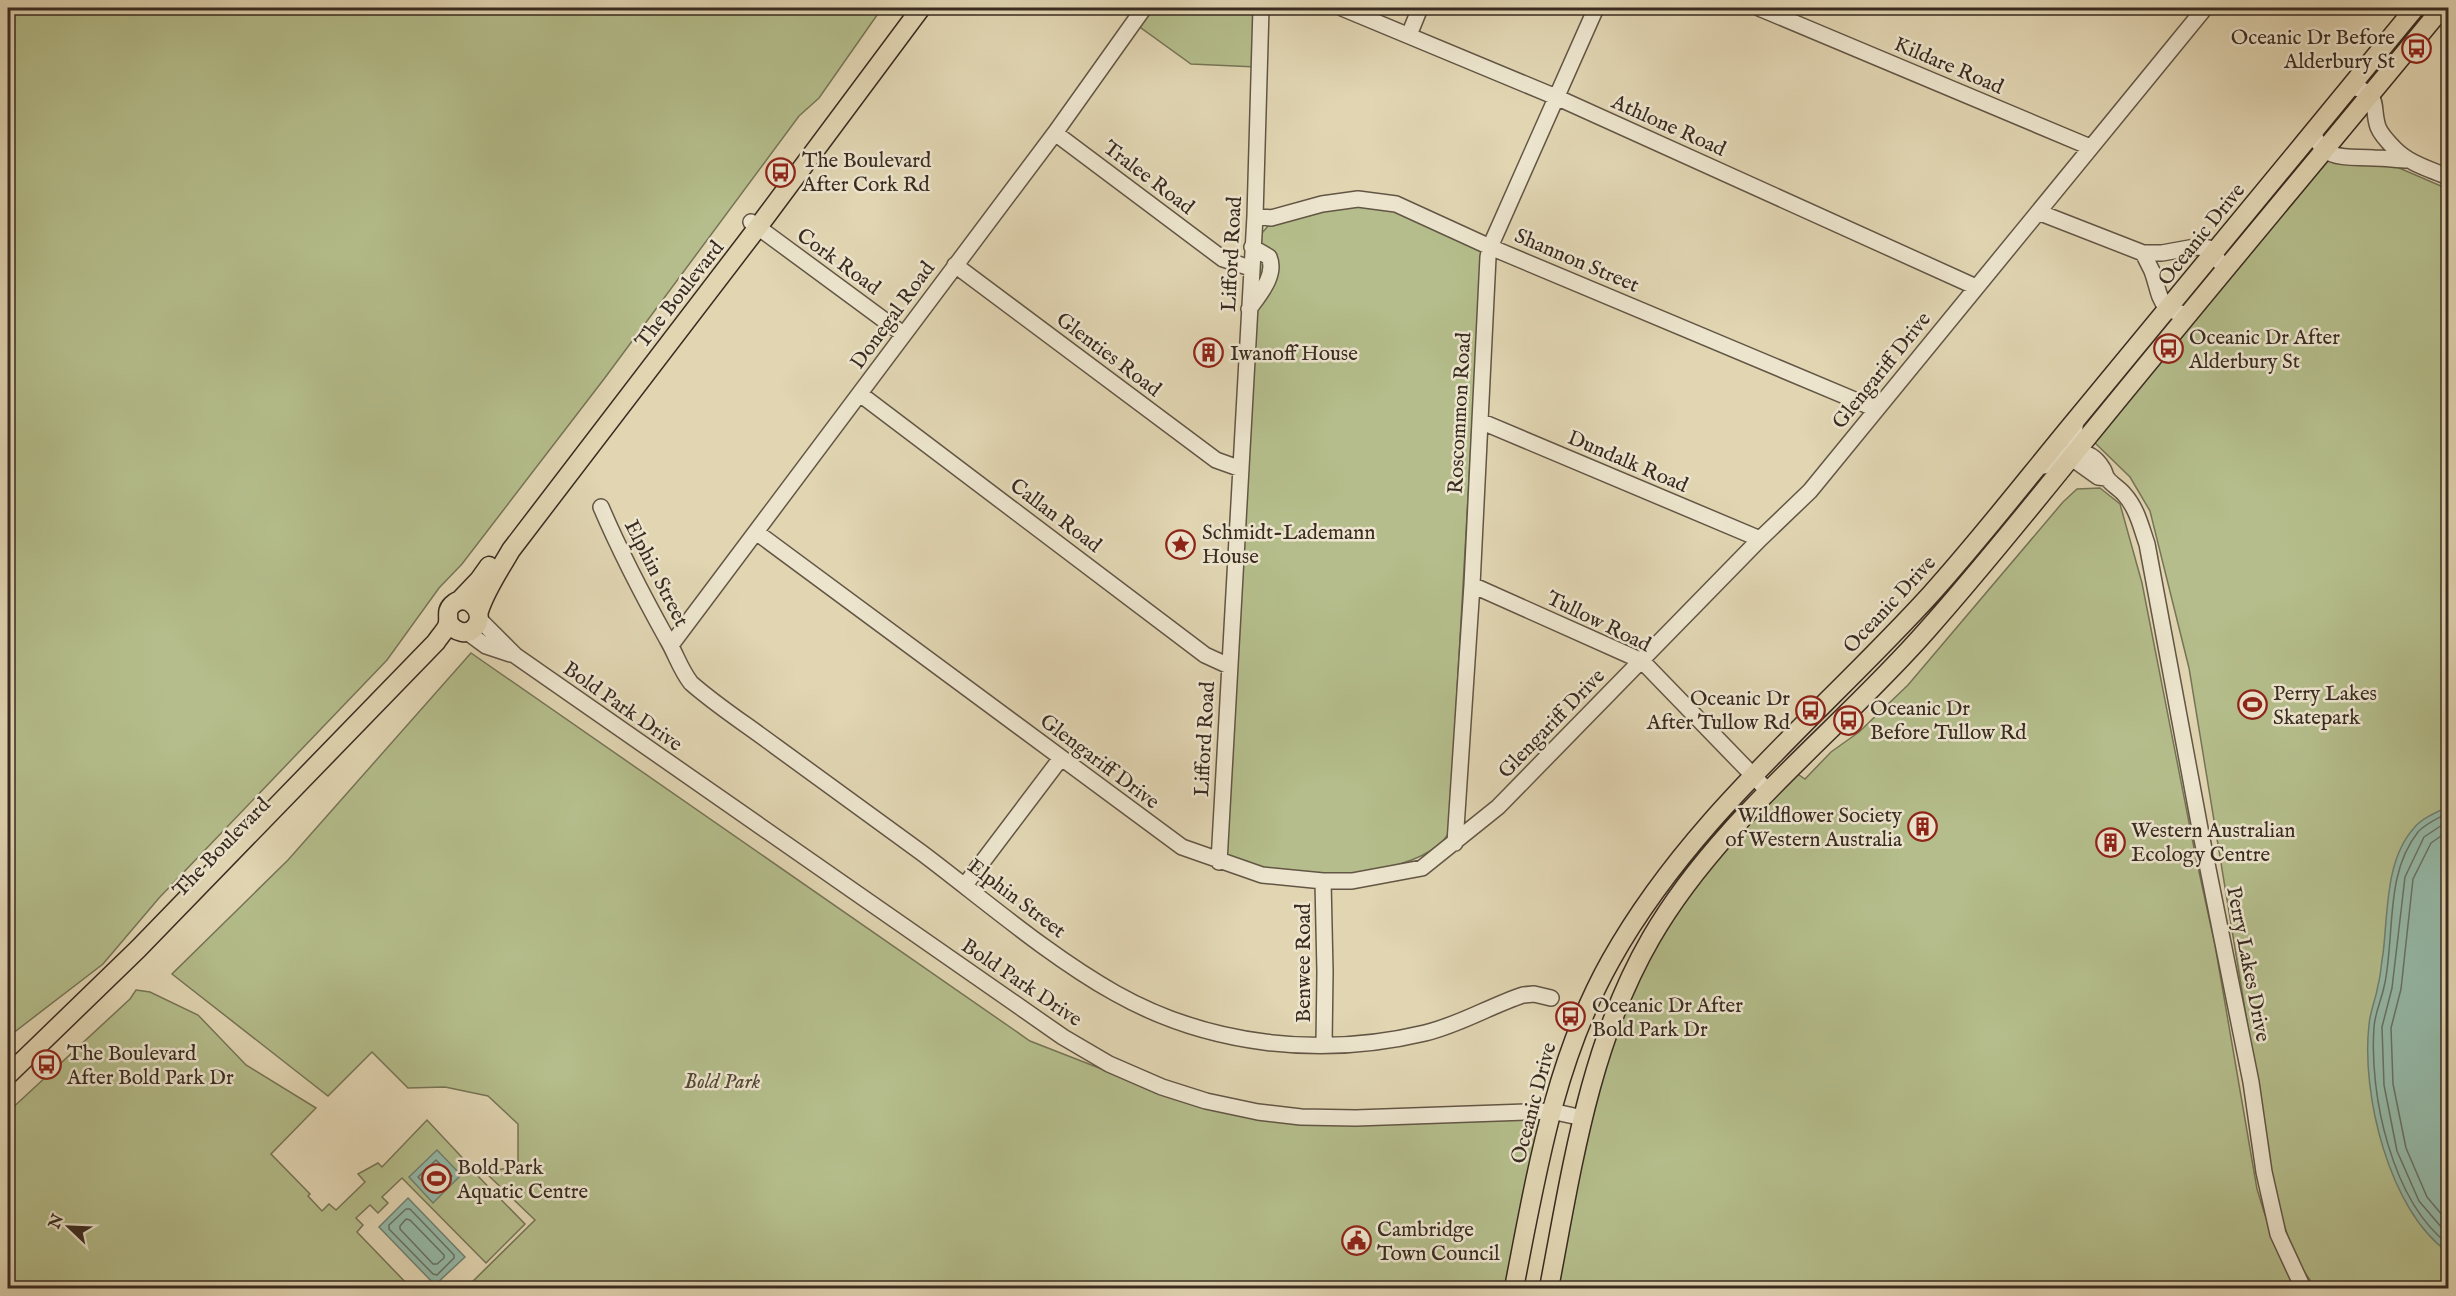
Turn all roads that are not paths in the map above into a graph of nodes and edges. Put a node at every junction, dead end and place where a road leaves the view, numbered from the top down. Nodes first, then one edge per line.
1 (909, 8) edge
2 (921, 8) edge
3 (1143, 8) edge
4 (1261, 8) edge
5 (1342, 8) edge
6 (1420, 8) edge
7 (1596, 8) edge
8 (1759, 8) edge
9 (2415, 8) edge
10 (2442, 8) edge
11 (2199, 9) edge
12 (1409, 35) junction
13 (2350, 87) junction
14 (2370, 96) junction
15 (1556, 97) junction
16 (1055, 133) junction
17 (2313, 133) junction
18 (2090, 147) junction
19 (2326, 149) junction
20 (2408, 160) junction
21 (2448, 177) edge
22 (2038, 212) junction
23 (1255, 216) junction
24 (754, 225) junction
25 (1252, 247) junction
26 (1490, 247) junction
27 (2143, 253) junction
28 (2214, 253) junction
29 (955, 265) junction
30 (1250, 268) junction
31 (2226, 270) junction
32 (1976, 287) junction
33 (1249, 309) junction
34 (2169, 309) junction
35 (2190, 314) junction
36 (903, 334) junction
37 (860, 394) junction
38 (1876, 409) junction
39 (2076, 420) junction
40 (1480, 421) junction
41 (2076, 451) junction
42 (1241, 469) junction
43 (2027, 480) junction
44 (601, 507) dead end
45 (756, 532) junction
46 (1760, 539) junction
47 (1472, 585) junction
48 (459, 601) junction
49 (479, 615) junction
50 (459, 629) junction
51 (671, 645) junction
52 (516, 656) junction
53 (1642, 661) junction
54 (1229, 666) junction
55 (1061, 758) junction
56 (1753, 776) junction
57 (1769, 792) junction
58 (1455, 843) junction
59 (1219, 862) junction
60 (1323, 881) junction
61 (965, 885) junction
62 (1551, 998) dead end
63 (1324, 1045) junction
64 (8, 1075) edge
65 (8, 1090) edge
66 (1551, 1111) junction
67 (1583, 1118) junction
68 (1514, 1288) edge
69 (1549, 1288) edge
70 (2303, 1288) edge

1 - 24 main road, The Boulevard
2 - 24 main road, The Boulevard
3 - 16 street, Donegal Road
4 - 23 street, Lifford Road
5 - 12 street, Athlone Road
6 - 12 street
7 - 15 street, Roscommon Road
8 - 18 street, Kildare Road
9 - 13 main road, Oceanic Drive
10 - 14 main road, Oceanic Drive
11 - 18 street, Glengariff Drive
12 - 15 street, Athlone Road
13 - 14 street
13 - 17 main road, Oceanic Drive
14 - 19 main road, Oceanic Drive
14 - 20 street
15 - 26 street, Roscommon Road
15 - 32 street, Athlone Road
16 - 29 street, Donegal Road
16 - 30 street, Tralee Road
17 - 19 street
17 - 28 main road, Oceanic Drive
18 - 22 street, Glengariff Drive
19 - 20 street
19 - 31 main road, Oceanic Drive
20 - 21 street
22 - 27 street
22 - 32 street, Glengariff Drive
23 - 25 street, Lifford Road
23 - 26 street, Shannon Street
24 - 36 street, Cork Road
24 - 48 main road, The Boulevard
24 - 49 main road, The Boulevard
25 - 30 street, Lifford Road
25 - 33 street
26 - 38 street, Shannon Street
26 - 40 street, Roscommon Road
27 - 28 street
27 - 34 street
28 - 31 street
28 - 34 main road, Oceanic Drive
29 - 36 street, Donegal Road
29 - 42 street, Glenties Road
30 - 33 street, Lifford Road
31 - 35 main road, Oceanic Drive
32 - 38 street, Glengariff Drive
33 - 42 street, Lifford Road
34 - 35 street
34 - 39 main road, Oceanic Drive
35 - 41 main road, Oceanic Drive
36 - 37 street, Donegal Road
37 - 45 street, Donegal Road
37 - 54 street, Callan Road
38 - 46 street, Glengariff Drive
39 - 41 street
39 - 43 main road, Oceanic Drive
40 - 46 street, Dundalk Road
40 - 47 street, Roscommon Road
41 - 43 street
41 - 57 main road, Oceanic Drive
41 - 70 street, Perry Lakes Drive
42 - 54 street, Lifford Road
43 - 56 main road, Oceanic Drive
44 - 51 street, Elphin Street
45 - 51 street, Donegal Road
45 - 55 street, Glengariff Drive
46 - 53 street, Glengariff Drive
47 - 53 street, Tullow Road
47 - 58 street, Roscommon Road
48 - 49 main road
48 - 50 main road, The Boulevard
49 - 50 main road, The Boulevard
49 - 52 street, Bold Park Drive
50 - 52 street, Bold Park Drive
50 - 64 main road, The Boulevard
50 - 65 main road, The Boulevard
51 - 61 street, Elphin Street
52 - 66 street, Bold Park Drive
53 - 56 street, Tullow Road
53 - 58 street, Glengariff Drive
54 - 59 street, Lifford Road
55 - 59 street, Glengariff Drive
55 - 61 street
56 - 57 street, Tullow Road
56 - 66 main road, Oceanic Drive
57 - 67 main road, Oceanic Drive
58 - 60 street, Glengariff Drive
59 - 60 street, Glengariff Drive
60 - 63 street, Benwee Road
61 - 63 street, Elphin Street
62 - 63 street, Elphin Street
66 - 67 street, Bold Park Drive
66 - 68 main road, Oceanic Drive
67 - 69 main road, Oceanic Drive

